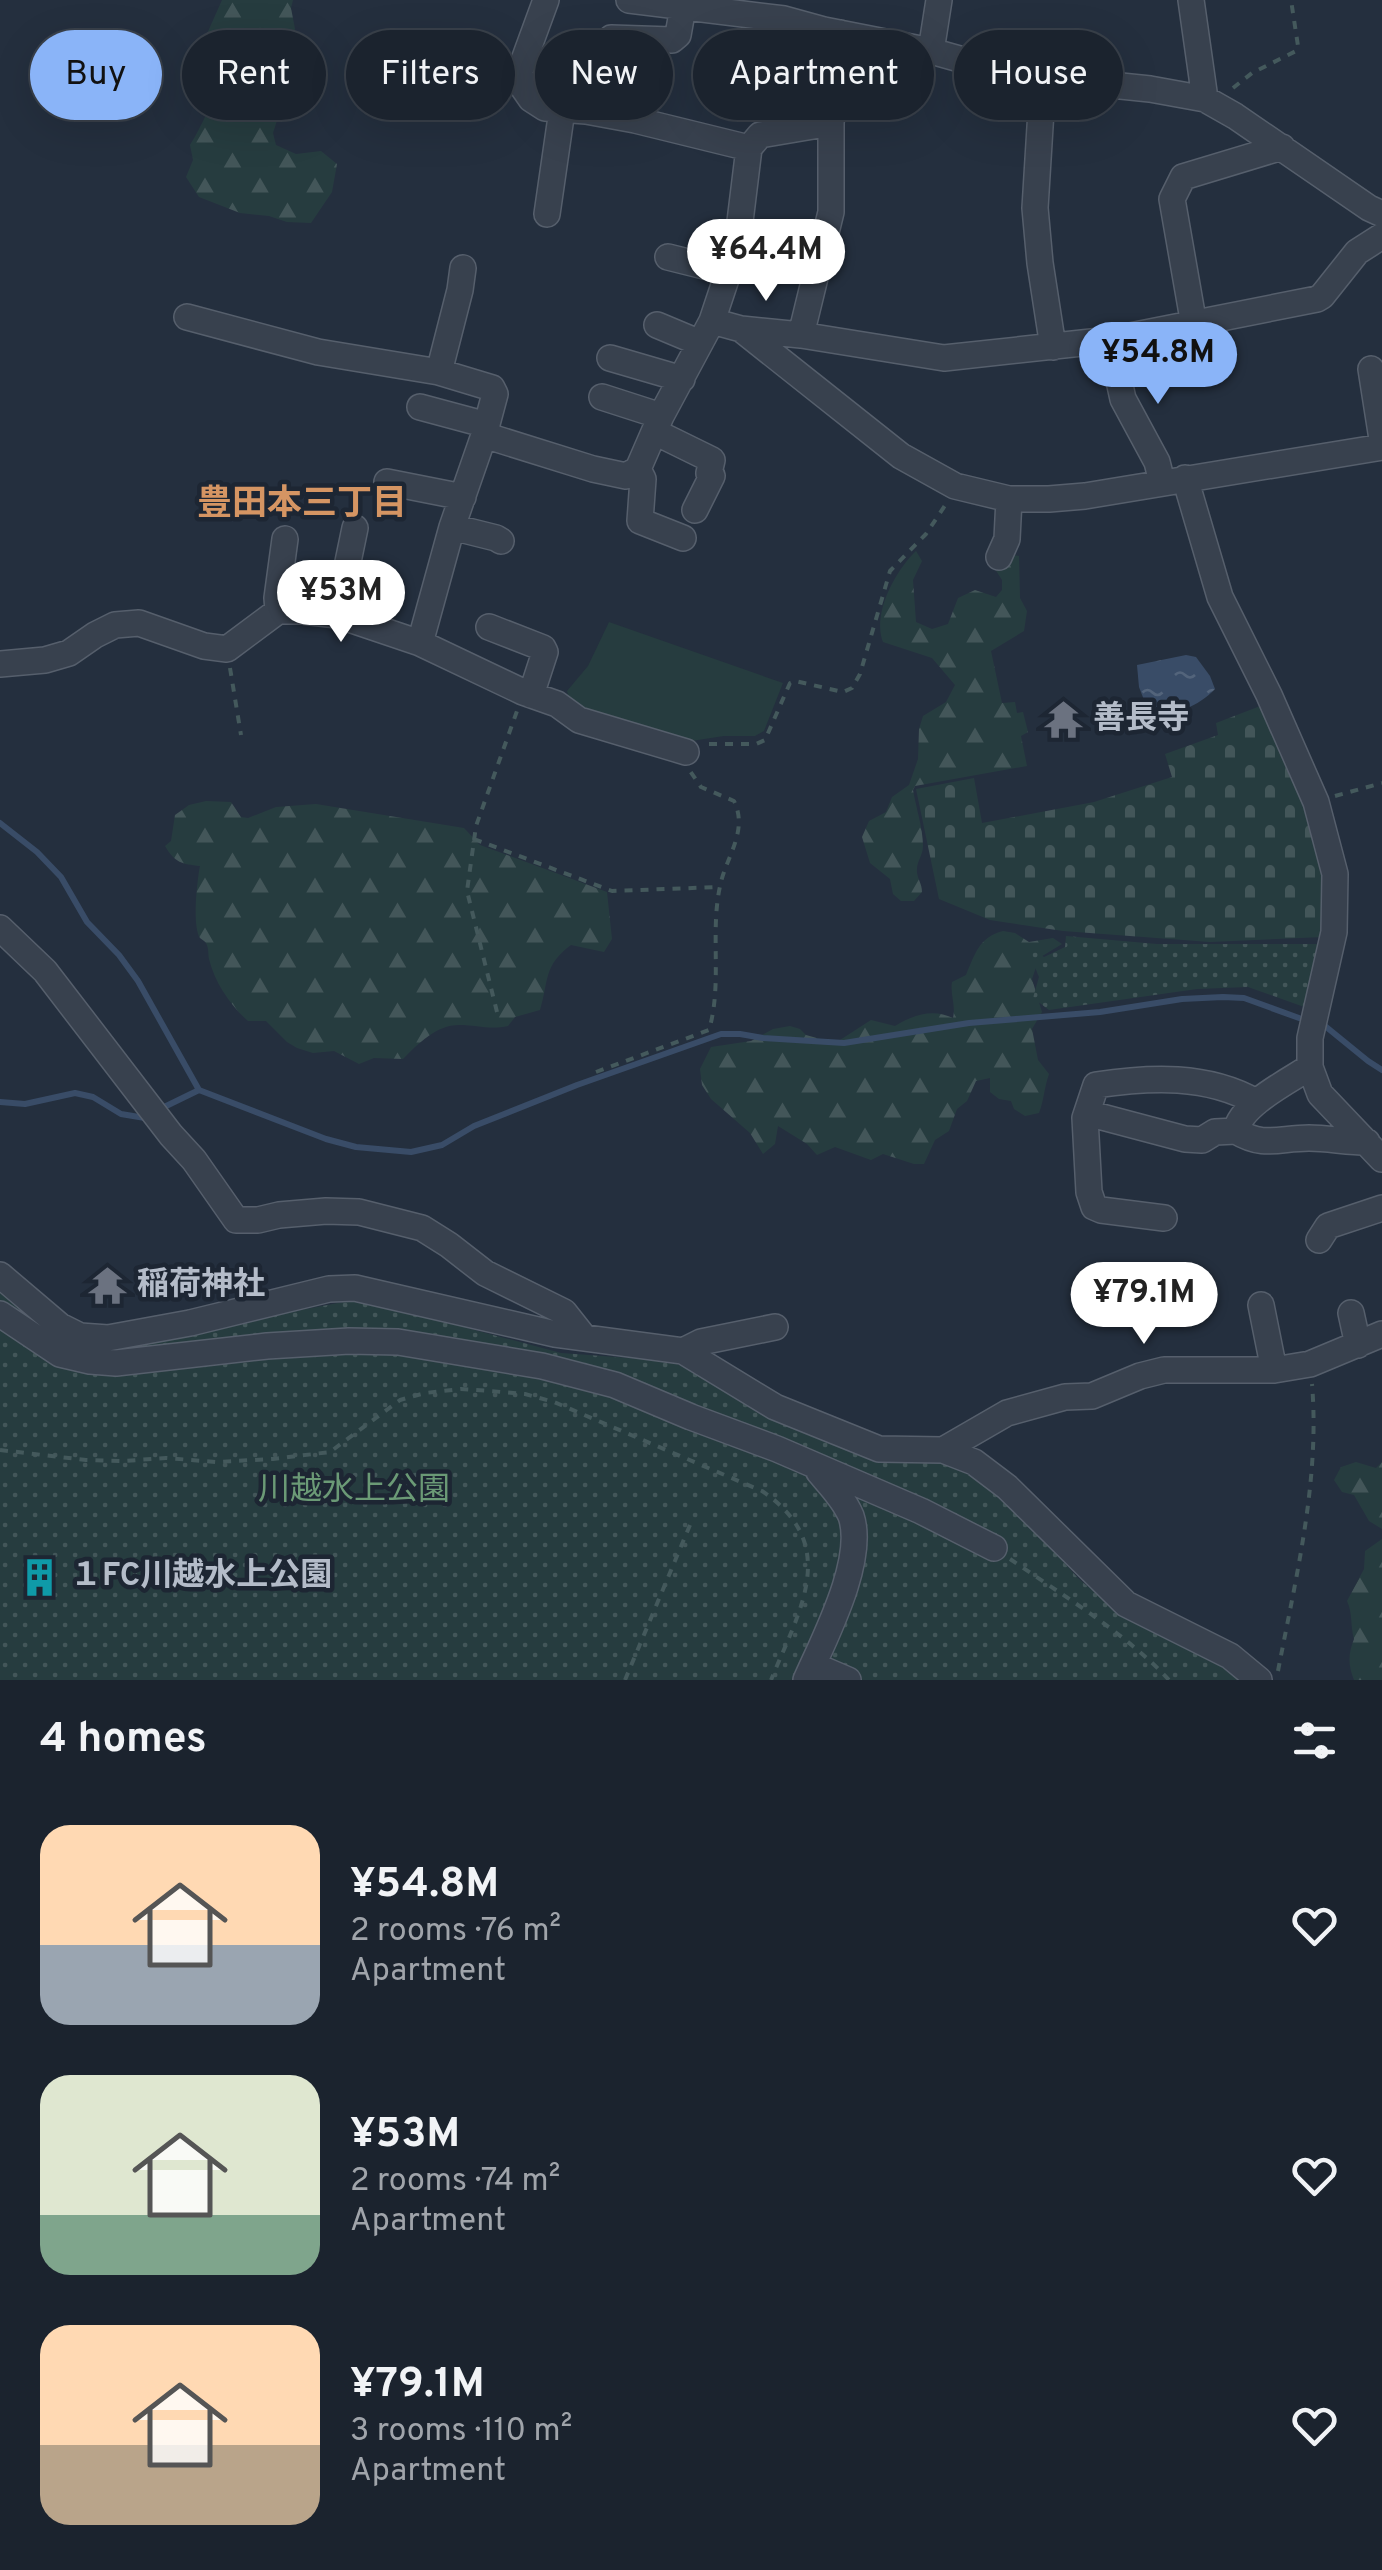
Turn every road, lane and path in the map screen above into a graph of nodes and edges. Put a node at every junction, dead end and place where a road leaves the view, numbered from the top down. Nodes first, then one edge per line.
1 (546, 0) edge
2 (630, 0) edge
3 (939, 0) edge
4 (1190, 0) edge
5 (1291, 0) edge
6 (683, 7) junction
7 (782, 10) edge
8 (827, 30) edge
9 (934, 32) edge
10 (673, 39) edge
11 (515, 71) edge
12 (520, 71) junction
13 (1123, 86) edge
14 (535, 101) edge
15 (1212, 103) junction
16 (561, 120) edge
17 (635, 120) edge
18 (831, 120) edge
19 (1040, 120) edge
20 (831, 124) junction
21 (749, 148) junction
22 (1282, 148) junction
23 (547, 214) dead end
24 (1382, 214) edge
25 (1382, 236) edge
26 (668, 257) dead end
27 (463, 268) dead end
28 (728, 272) junction
29 (187, 317) dead end
30 (657, 324) dead end
31 (1194, 325) junction
32 (741, 329) junction
33 (706, 332) junction
34 (801, 335) junction
35 (1110, 340) junction
36 (1053, 347) junction
37 (610, 358) dead end
38 (1371, 370) dead end
39 (439, 372) junction
40 (682, 379) junction
41 (602, 397) dead end
42 (420, 406) dead end
43 (658, 424) junction
44 (486, 430) junction
45 (1382, 439) edge
46 (1382, 447) edge
47 (638, 469) junction
48 (1174, 480) junction
49 (388, 482) dead end
50 (955, 486) junction
51 (463, 496) junction
52 (1009, 498) junction
53 (695, 510) dead end
54 (452, 527) junction
55 (355, 528) dead end
56 (683, 538) dead end
57 (285, 539) dead end
58 (501, 541) dead end
59 (999, 557) dead end
60 (278, 611) junction
61 (337, 615) junction
62 (489, 627) dead end
63 (420, 643) junction
64 (227, 649) junction
65 (0, 664) edge
66 (527, 694) junction
67 (241, 735) dead end
68 (686, 752) junction
69 (1382, 783) edge
70 (1316, 802) junction
71 (474, 839) junction
72 (720, 887) junction
73 (1, 930) edge
74 (497, 1012) dead end
75 (1310, 1068) junction
76 (596, 1072) dead end
77 (1256, 1102) junction
78 (1087, 1113) junction
79 (1236, 1131) junction
80 (1374, 1150) edge
81 (1382, 1208) edge
82 (1164, 1218) dead end
83 (1318, 1240) dead end
84 (0, 1276) edge
85 (1262, 1305) dead end
86 (1351, 1313) dead end
87 (0, 1314) edge
88 (774, 1327) dead end
89 (583, 1336) junction
90 (1370, 1339) edge
91 (683, 1351) junction
92 (1310, 1364) junction
93 (1274, 1370) junction
94 (0, 1450) edge
95 (943, 1450) junction
96 (812, 1464) junction
97 (690, 1525) dead end
98 (994, 1548) joint
99 (809, 1672) edge
100 (1277, 1679) edge
101 (624, 1680) edge
102 (770, 1680) edge
103 (848, 1680) edge
104 (1169, 1680) edge
105 (1259, 1680) edge

1 - 12 street
2 - 6 street
3 - 9 street
4 - 15 street
5 - 15 path
6 - 7 street
6 - 10 street
7 - 8 street
11 - 12 street
12 - 14 street
13 - 15 street
15 - 22 street
16 - 23 street
17 - 21 street
18 - 20 street
19 - 36 street
20 - 21 street
20 - 34 street
21 - 28 street
22 - 24 street
22 - 31 street
25 - 31 street
26 - 28 street
27 - 39 street
28 - 33 street
29 - 39 street
30 - 33 street
31 - 35 street
32 - 33 street
32 - 34 street
32 - 50 street
33 - 40 street
34 - 36 street
35 - 36 street
35 - 48 street
37 - 40 street
38 - 45 street
39 - 44 street
40 - 43 street
41 - 43 street
42 - 44 street
43 - 47 street
43 - 53 street
44 - 47 street
44 - 51 street
46 - 48 street
47 - 56 street
48 - 52 street
48 - 70 street
49 - 51 street
50 - 52 street
50 - 68 path
51 - 54 street
52 - 59 street
54 - 58 street
54 - 63 street
55 - 61 street
57 - 60 street
60 - 61 street
60 - 64 street
61 - 63 street
62 - 66 street
63 - 66 street
64 - 65 street
64 - 67 path
66 - 68 street
66 - 71 path
68 - 72 path
69 - 70 path
70 - 75 street
71 - 72 path
71 - 74 path
72 - 76 path
73 - 89 street
75 - 77 street
75 - 80 street
77 - 78 street
77 - 79 street
78 - 79 street
78 - 82 street
79 - 80 street
81 - 83 street
84 - 89 street
85 - 93 street
86 - 90 street
87 - 96 street
88 - 91 street
89 - 91 street
90 - 92 street
91 - 95 street
92 - 93 street
92 - 100 path
93 - 95 street
94 - 102 path
95 - 105 street
96 - 98 street
96 - 99 street
97 - 101 path
98 - 104 path
99 - 103 street

